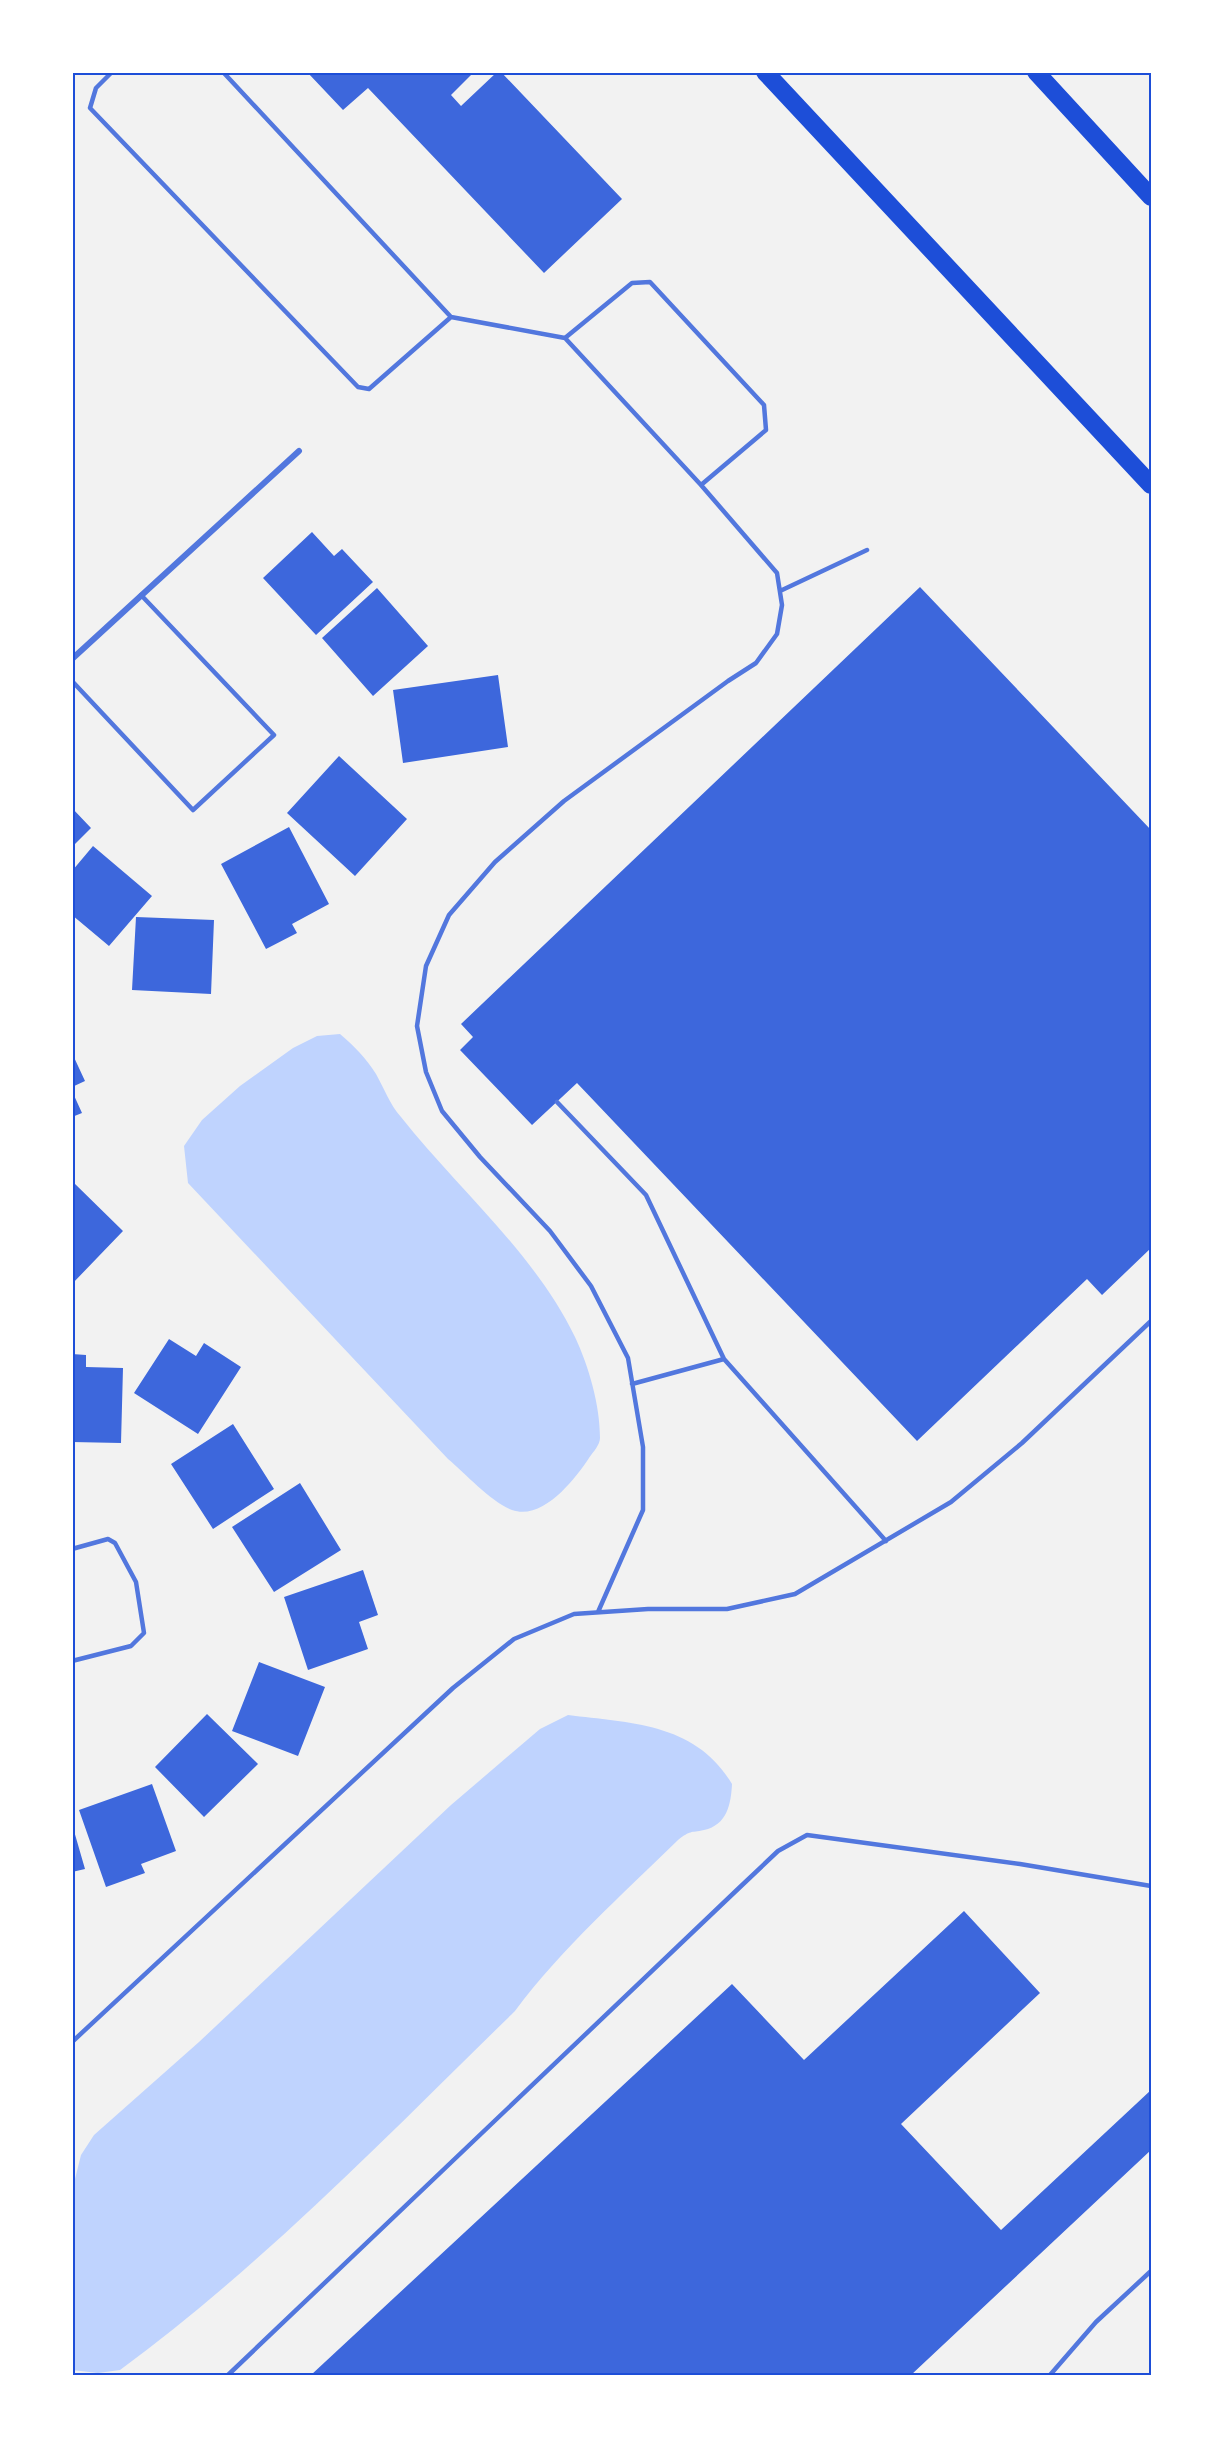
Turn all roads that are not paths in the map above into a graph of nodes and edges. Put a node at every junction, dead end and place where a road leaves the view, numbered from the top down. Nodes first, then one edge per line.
1 (112, 72) edge
2 (223, 72) edge
3 (765, 72) edge
4 (1036, 72) edge
5 (1151, 197) edge
6 (451, 317) junction
7 (565, 338) junction
8 (299, 451) dead end
9 (701, 485) junction
10 (1151, 485) edge
11 (867, 550) dead end
12 (780, 591) junction
13 (141, 596) junction
14 (72, 659) edge
15 (72, 681) edge
16 (557, 1102) dead end
17 (1151, 1321) edge
18 (724, 1359) junction
19 (632, 1384) junction
20 (886, 1541) junction
21 (72, 1549) edge
22 (598, 1612) junction
23 (72, 1661) edge
24 (1151, 1886) edge
25 (72, 2042) edge
26 (1151, 2271) edge
27 (228, 2375) edge
28 (1050, 2375) edge

1 - 6 lane
2 - 6 lane
3 - 10 highway
4 - 5 highway
6 - 7 lane
7 - 9 lane
7 - 9 lane
8 - 13 street
9 - 12 lane
11 - 12 lane
12 - 19 lane
13 - 14 street
13 - 15 lane
16 - 18 lane
17 - 20 lane
18 - 19 lane
18 - 20 lane
19 - 22 lane
20 - 22 lane
21 - 23 lane
22 - 25 lane
24 - 27 lane
26 - 28 lane

